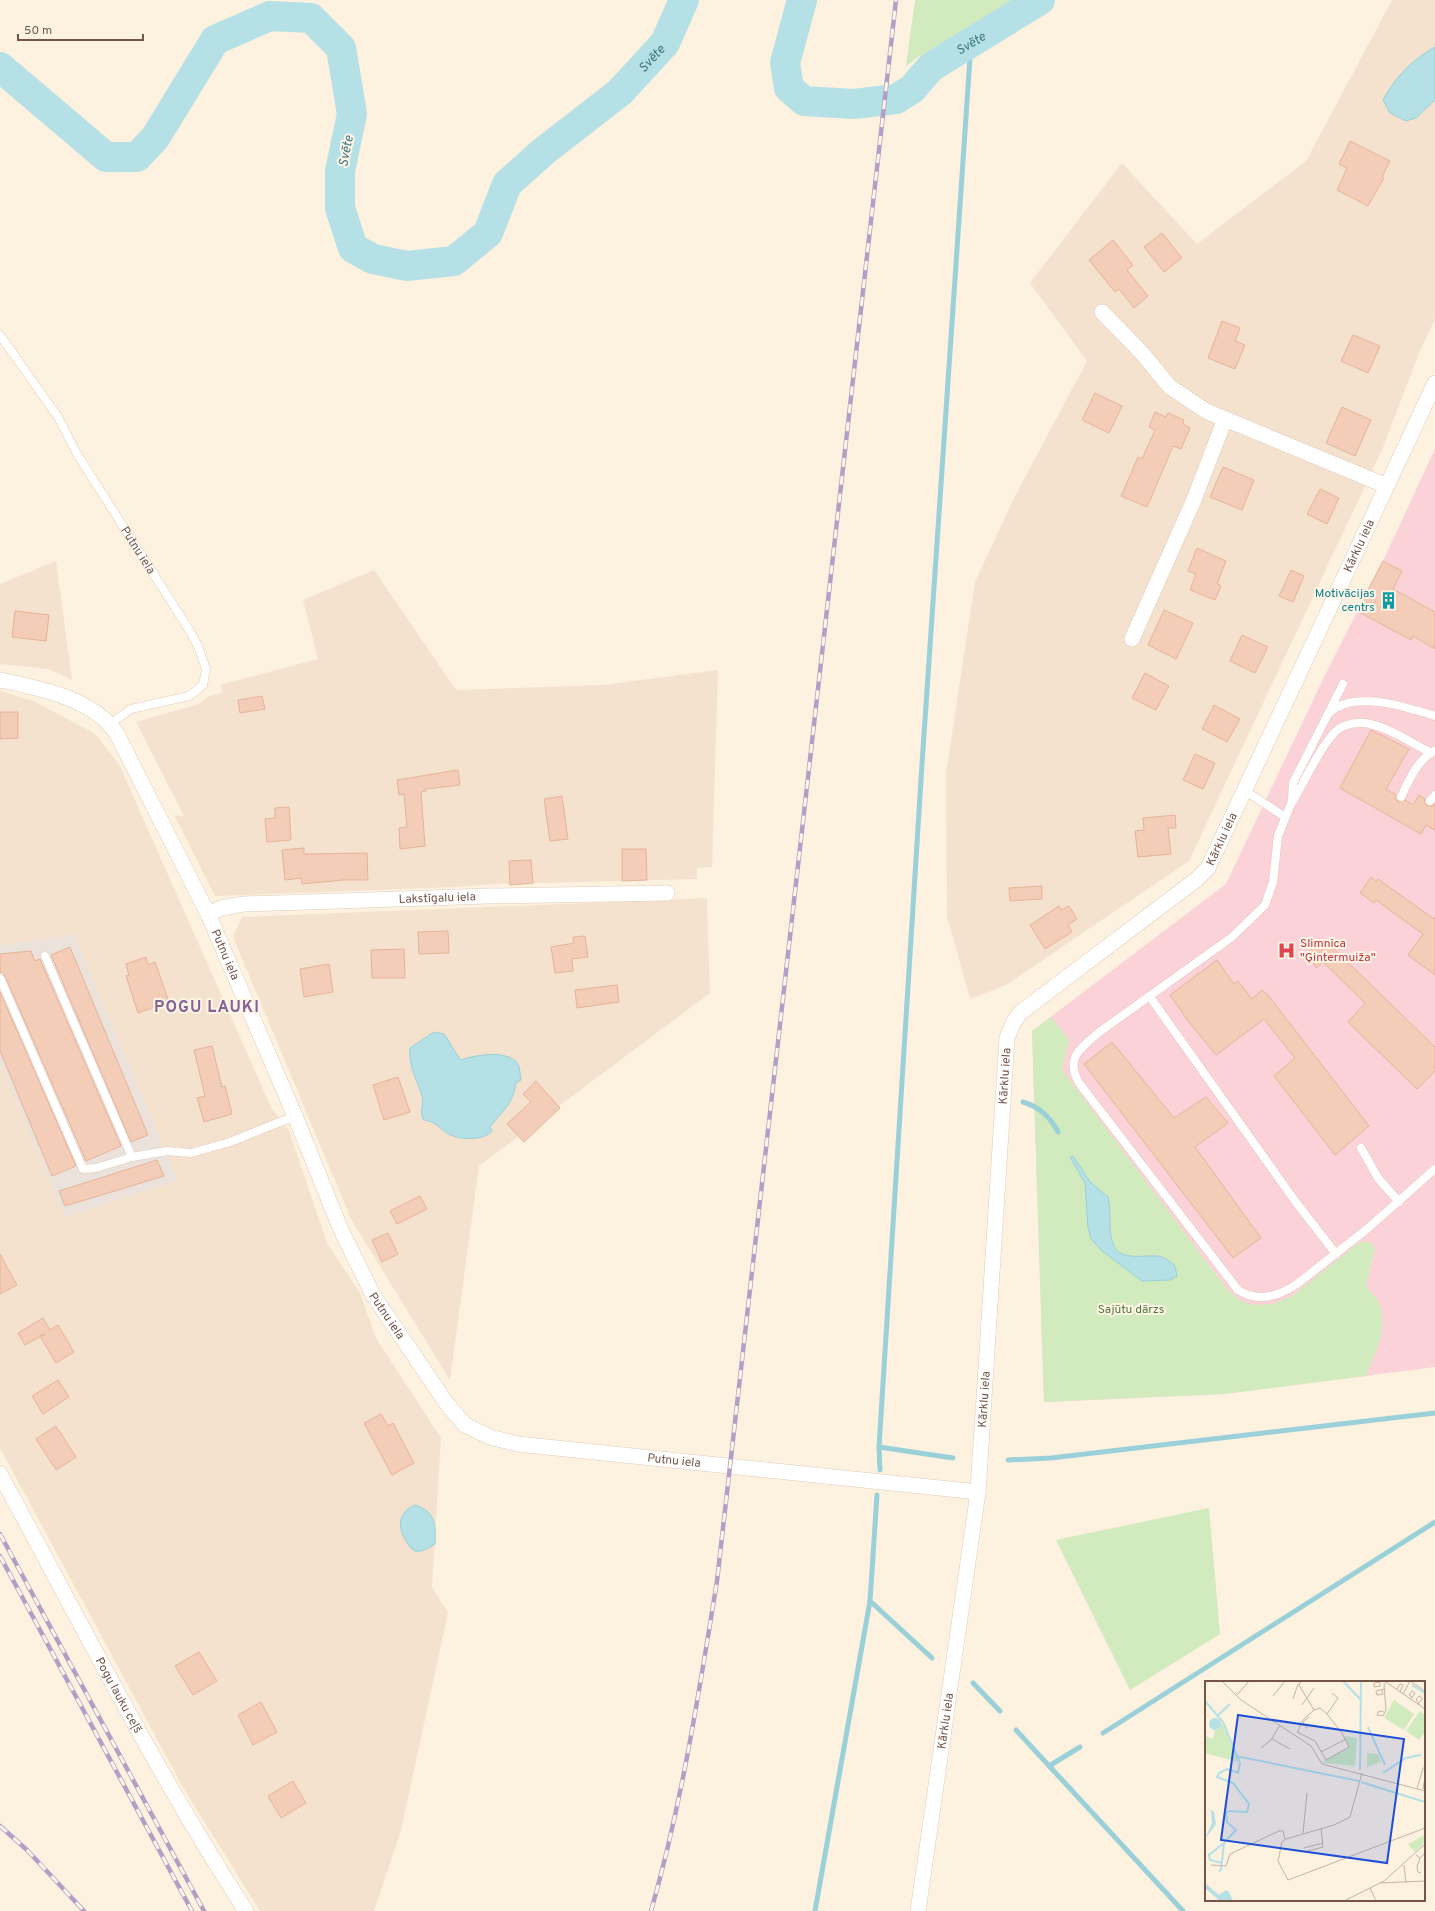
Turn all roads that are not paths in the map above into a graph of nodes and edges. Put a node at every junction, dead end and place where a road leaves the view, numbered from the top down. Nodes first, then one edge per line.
1 (1102, 312) dead end
2 (0, 335) edge
3 (1435, 383) edge
4 (1225, 419) junction
5 (1387, 486) junction
6 (1132, 639) dead end
7 (0, 680) edge
8 (1343, 684) dead end
9 (1328, 714) junction
10 (1435, 716) edge
11 (110, 724) junction
12 (1433, 752) edge
13 (1244, 790) junction
14 (1401, 797) dead end
15 (1292, 801) junction
16 (1285, 817) junction
17 (667, 893) dead end
18 (208, 914) junction
19 (45, 956) dead end
20 (0, 978) edge
21 (1150, 997) junction
22 (295, 1116) junction
23 (1361, 1148) dead end
24 (132, 1157) junction
25 (1435, 1169) edge
26 (1399, 1202) junction
27 (1336, 1254) junction
28 (0, 1474) edge
29 (978, 1492) junction
30 (246, 1911) edge
31 (918, 1911) edge

1 - 4 street
2 - 11 lane, Putnu iela
3 - 5 street, Kārklu iela
4 - 5 street
4 - 6 street
5 - 13 street, Kārklu iela
7 - 11 street, Putnu iela
8 - 9 lane
9 - 10 lane
9 - 15 lane
11 - 18 street, Putnu iela
12 - 14 lane
12 - 15 lane
13 - 16 lane
13 - 29 street, Kārklu iela
15 - 16 lane
16 - 21 lane
17 - 18 street, Lakstīgalu iela
18 - 22 street, Putnu iela
19 - 24 lane
20 - 24 lane
21 - 27 lane
21 - 27 lane
22 - 24 lane
22 - 29 street, Putnu iela
23 - 26 lane
25 - 26 lane
26 - 27 lane
28 - 30 street, Pogu lauku ceļš
29 - 31 street, Kārklu iela

